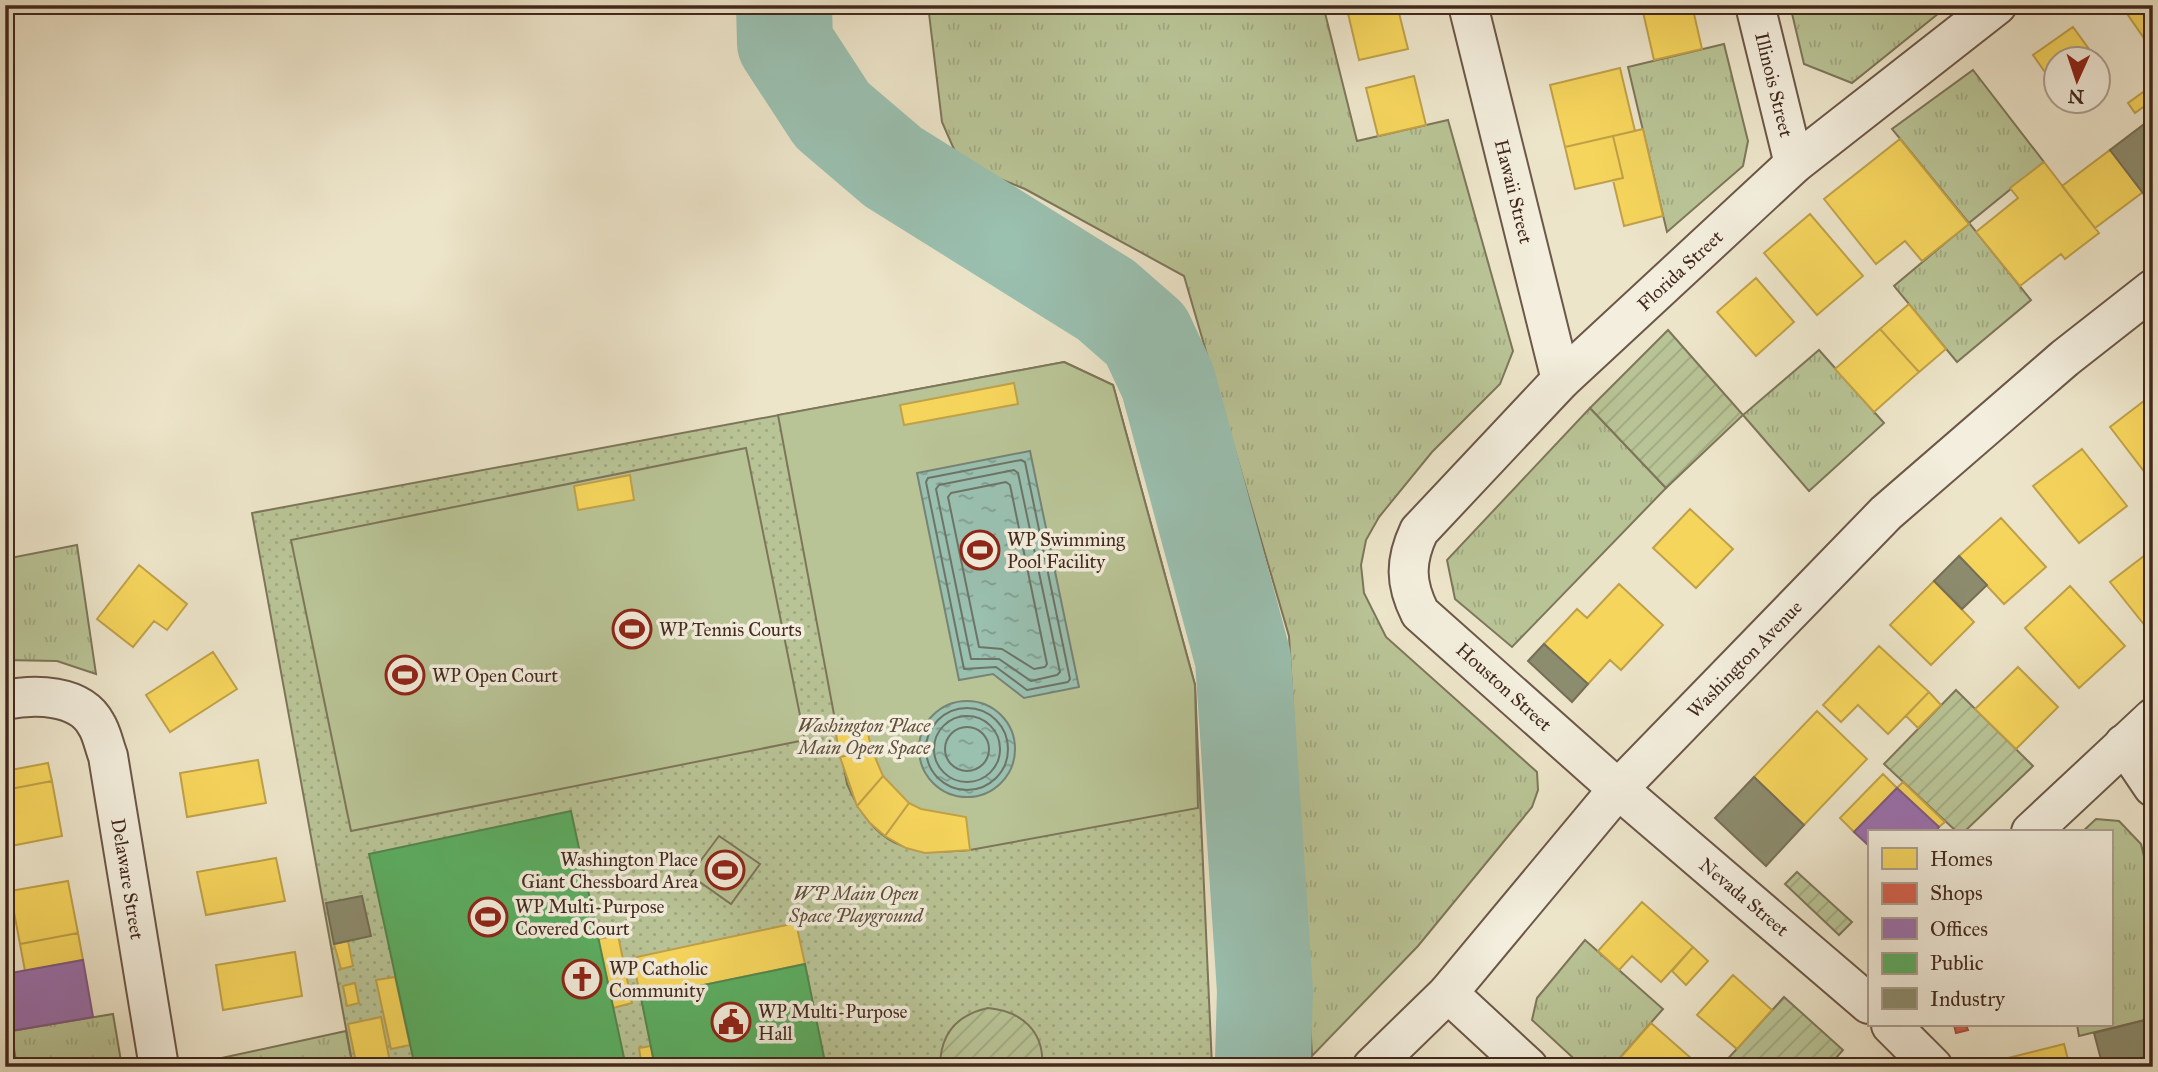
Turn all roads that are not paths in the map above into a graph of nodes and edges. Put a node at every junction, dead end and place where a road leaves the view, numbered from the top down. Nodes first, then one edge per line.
1 (1468, 5) edge
2 (1755, 5) edge
3 (1997, 5) edge
4 (1794, 164) junction
5 (2153, 289) edge
6 (1561, 380) junction
7 (1407, 575) joint
8 (5, 700) edge
9 (2153, 718) edge
10 (2124, 744) junction
11 (2153, 787) edge
12 (1618, 789) junction
13 (2033, 830) edge
14 (1448, 993) junction
15 (1867, 998) edge
16 (1892, 1026) edge
17 (159, 1067) edge
18 (1372, 1067) edge
19 (1528, 1067) edge
20 (1933, 1067) edge

1 - 6 street, Hawaii Street
2 - 4 street, Illinois Street
3 - 4 street, Florida Street
4 - 6 street, Florida Street
5 - 12 street, Washington Avenue
6 - 7 street, Florida Street
7 - 12 street, Houston Street
8 - 17 street, Delaware Street
9 - 10 street
10 - 11 street
10 - 13 street
12 - 14 street, Washington Avenue
12 - 15 street, Nevada Street
14 - 18 street, Washington Avenue
14 - 19 street
16 - 20 street

